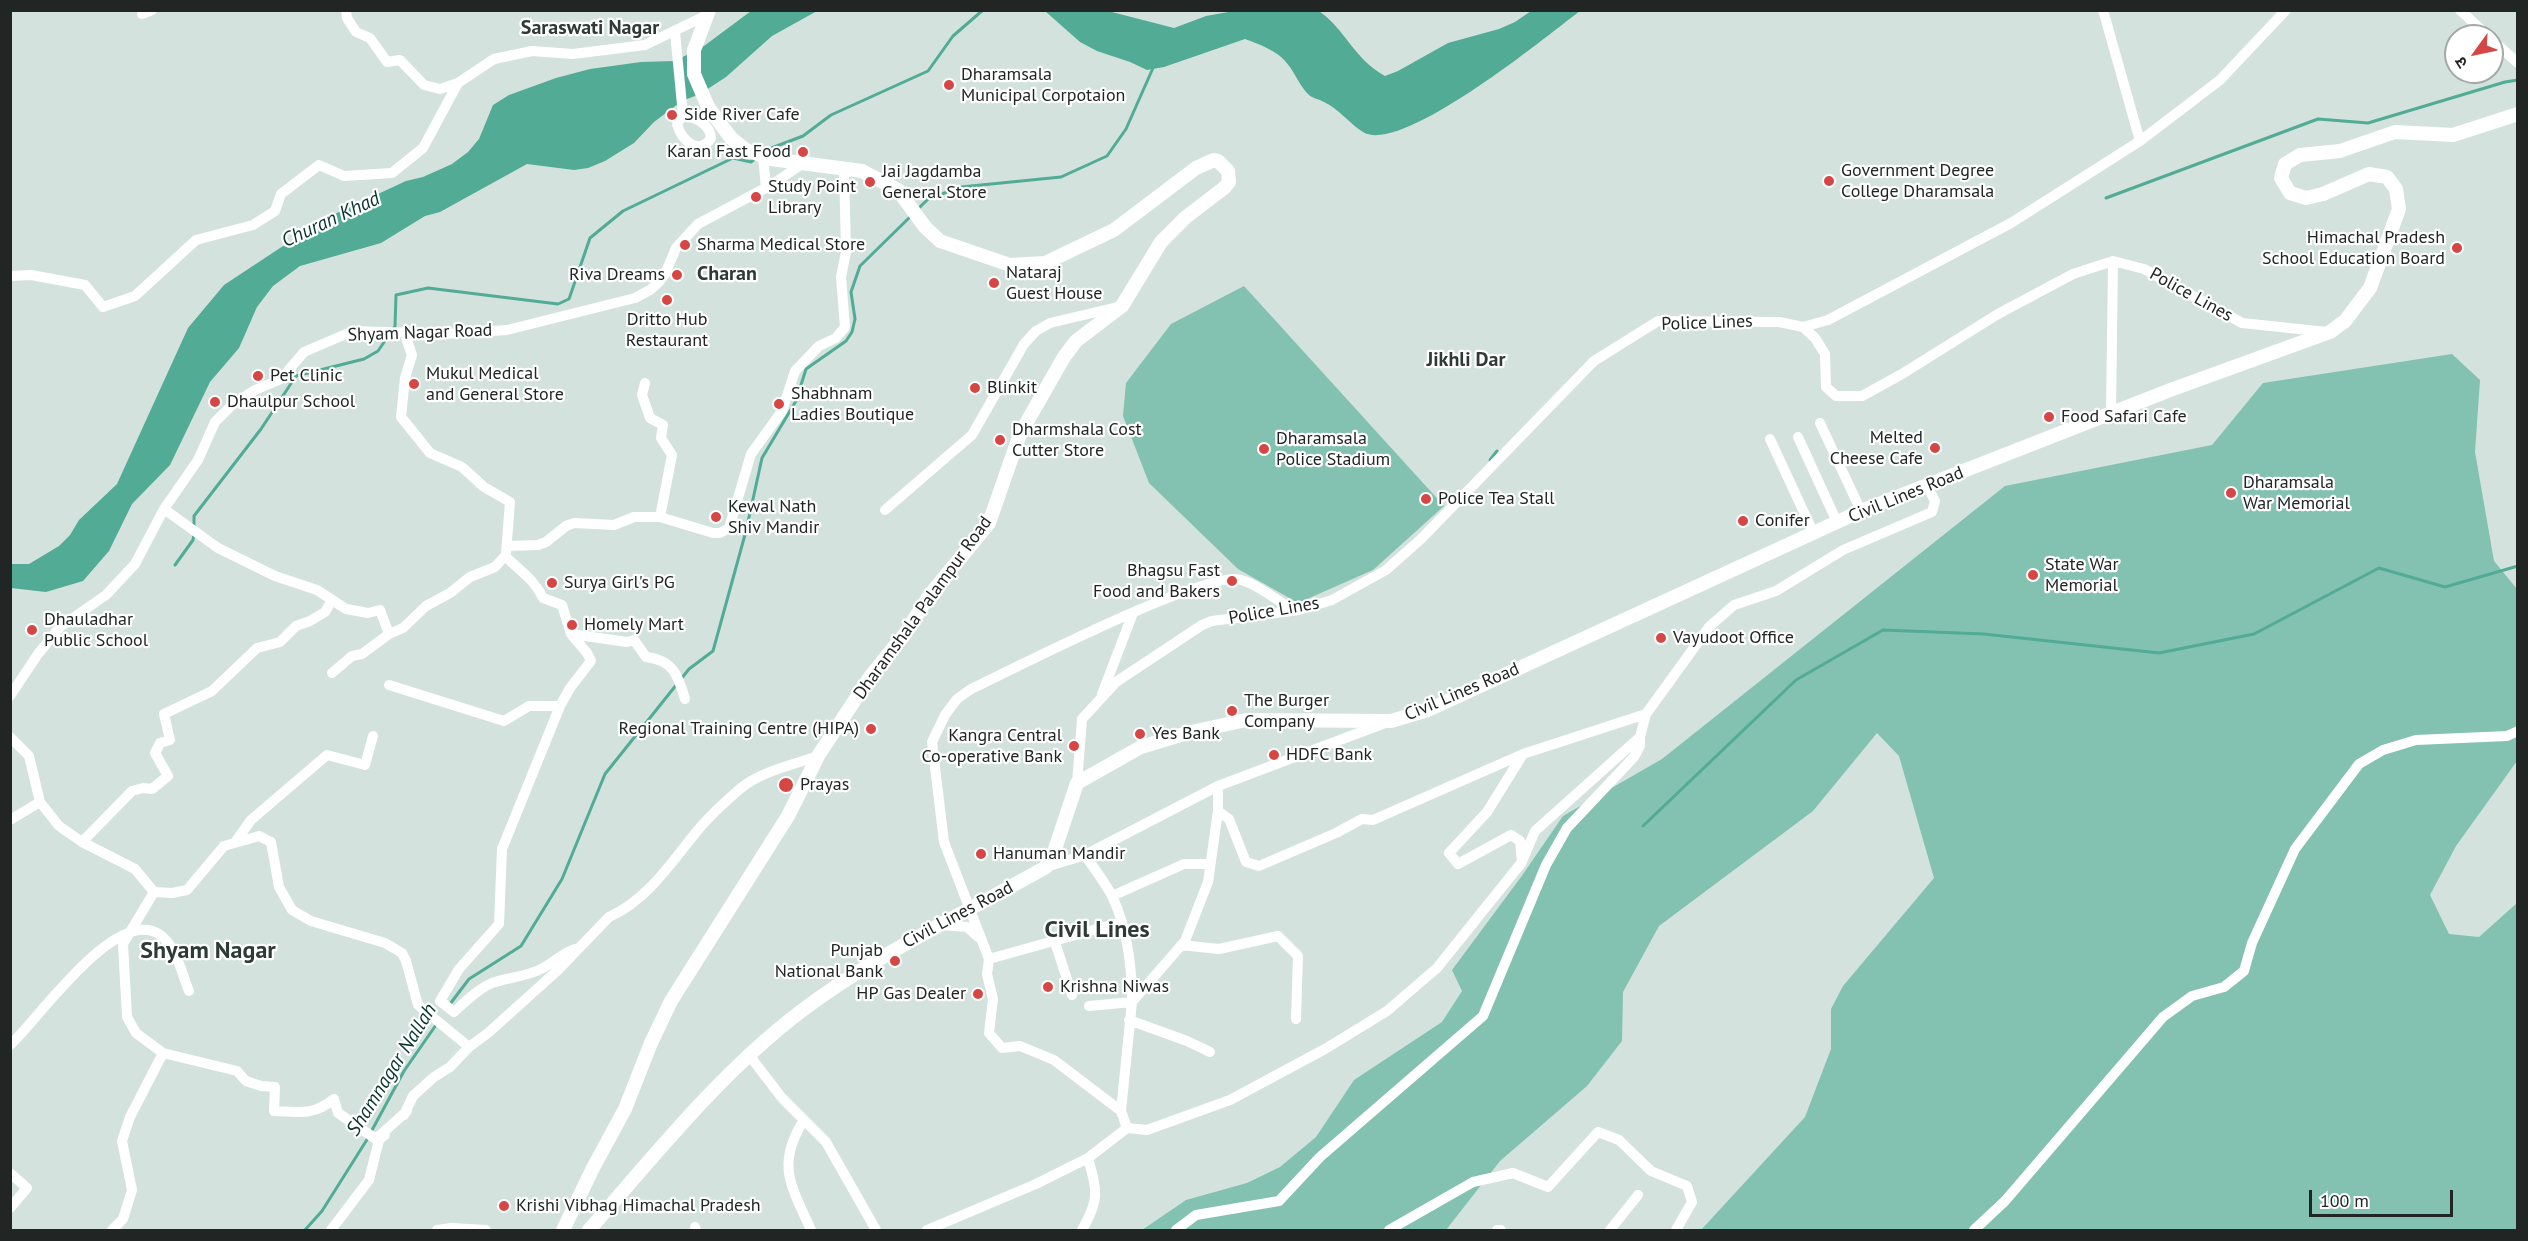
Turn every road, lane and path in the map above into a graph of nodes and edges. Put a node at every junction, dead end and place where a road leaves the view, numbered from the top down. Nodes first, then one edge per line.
1 (346, 10) edge
2 (2103, 10) edge
3 (2286, 10) edge
4 (2460, 10) edge
5 (708, 13) edge
6 (2475, 24) edge
7 (675, 32) junction
8 (2504, 51) edge
9 (2517, 62) edge
10 (458, 83) junction
11 (2517, 114) edge
12 (684, 115) dead end
13 (2140, 141) junction
14 (763, 156) junction
15 (802, 164) junction
16 (844, 166) junction
17 (766, 188) junction
18 (2113, 261) junction
19 (10, 276) edge
20 (1122, 306) junction
21 (1803, 327) junction
22 (404, 332) junction
23 (2330, 332) junction
24 (645, 383) dead end
25 (2111, 414) junction
26 (1820, 423) dead end
27 (1798, 437) dead end
28 (1770, 439) dead end
29 (1927, 486) junction
30 (164, 509) junction
31 (885, 510) dead end
32 (1861, 511) junction
33 (660, 517) junction
34 (1837, 522) junction
35 (1814, 534) junction
36 (506, 551) junction
37 (332, 600) junction
38 (1293, 610) junction
39 (1132, 613) junction
40 (389, 634) junction
41 (571, 634) junction
42 (332, 673) dead end
43 (389, 685) dead end
44 (10, 696) edge
45 (685, 699) dead end
46 (1100, 700) junction
47 (560, 706) junction
48 (1646, 714) junction
49 (1391, 721) junction
50 (2517, 731) edge
51 (373, 736) dead end
52 (10, 737) edge
53 (1640, 737) junction
54 (1523, 754) junction
55 (818, 756) junction
56 (1077, 783) junction
57 (1218, 786) junction
58 (40, 802) junction
59 (1218, 811) junction
60 (10, 820) edge
61 (236, 841) junction
62 (82, 842) junction
63 (1085, 855) junction
64 (1522, 862) junction
65 (1210, 864) junction
66 (1046, 867) junction
67 (154, 892) junction
68 (1112, 896) junction
69 (969, 911) junction
70 (1122, 922) junction
71 (941, 926) junction
72 (128, 934) junction
73 (981, 939) junction
74 (1055, 942) junction
75 (1182, 945) junction
76 (578, 948) junction
77 (989, 959) junction
78 (189, 991) dead end
79 (1072, 995) dead end
80 (1132, 1002) junction
81 (1089, 1006) dead end
82 (1296, 1019) dead end
83 (1129, 1020) junction
84 (10, 1045) edge
85 (469, 1047) junction
86 (1210, 1052) dead end
87 (163, 1053) junction
88 (749, 1055) junction
89 (407, 1111) junction
90 (1121, 1111) junction
91 (804, 1120) junction
92 (1127, 1128) junction
93 (1088, 1158) junction
94 (10, 1173) edge
95 (1638, 1195) dead end
96 (10, 1208) edge
97 (112, 1230) edge
98 (331, 1230) edge
99 (437, 1230) edge
100 (486, 1230) edge
101 (563, 1230) edge
102 (589, 1230) edge
103 (810, 1230) edge
104 (876, 1230) edge
105 (927, 1230) edge
106 (1082, 1230) edge
107 (1176, 1230) edge
108 (1389, 1230) edge
109 (1610, 1230) edge
110 (1676, 1230) edge
111 (1974, 1230) edge

1 - 10 street
2 - 13 street
3 - 13 street
4 - 6 street
5 - 7 street
5 - 14 main road, Dharamshala Palampur Road
7 - 10 street
7 - 12 street
8 - 9 street
10 - 19 street
11 - 23 main road
13 - 21 street
14 - 15 main road, Dharamshala Palampur Road
14 - 17 street
15 - 16 main road, Dharamshala Palampur Road
15 - 17 street, Shyam Nagar Road
16 - 20 main road, Dharamshala Palampur Road
16 - 33 street
17 - 22 street, Shyam Nagar Road
18 - 21 street
18 - 23 street, Police Lines
18 - 25 street
20 - 31 street
20 - 55 main road, Dharamshala Palampur Road
21 - 38 street, Police Lines
22 - 30 street, Shyam Nagar Road
22 - 36 street
23 - 25 main road, Civil Lines Road
24 - 33 street
25 - 29 main road, Civil Lines Road
26 - 32 street
27 - 34 street
28 - 35 street
29 - 32 main road, Civil Lines Road
29 - 48 street
30 - 37 street
30 - 44 street, Shyam Nagar Road
32 - 34 main road, Civil Lines Road
33 - 36 street
34 - 35 main road, Civil Lines Road
35 - 49 main road, Civil Lines Road
36 - 40 street
36 - 41 street
37 - 40 street
37 - 62 street
38 - 39 street
38 - 46 street, Police Lines
39 - 46 street
39 - 69 street
40 - 42 street
41 - 45 street
41 - 47 street
43 - 47 street
46 - 56 street, Police Lines
47 - 76 street
48 - 53 street
48 - 54 street
49 - 56 main road, Civil Lines Road
49 - 57 street
50 - 111 street
51 - 61 street
52 - 58 street
53 - 64 street
53 - 107 street
54 - 59 street
54 - 64 street
55 - 76 street
55 - 101 main road, Dharamshala Palampur Road
56 - 66 main road
57 - 59 street
57 - 63 street
58 - 60 street
58 - 62 street
59 - 65 street
61 - 67 street
61 - 85 street
62 - 67 street
63 - 66 street
63 - 68 street
64 - 92 street
65 - 68 street
65 - 75 street
66 - 69 main road, Civil Lines Road
67 - 72 street
68 - 70 street
69 - 71 main road, Civil Lines Road
69 - 73 street
70 - 74 street
70 - 80 street
71 - 73 street
71 - 88 main road, Civil Lines Road
72 - 78 street
72 - 84 street
72 - 87 street
73 - 77 street
74 - 77 street
74 - 79 street
75 - 80 street
75 - 82 street
76 - 85 street
77 - 90 street
80 - 81 street
80 - 83 street
83 - 86 street
83 - 90 street
85 - 89 street
87 - 89 street
87 - 97 street
88 - 91 street
88 - 102 main road, Civil Lines Road
89 - 98 street
90 - 92 street
91 - 103 street
91 - 104 street
92 - 93 street
93 - 105 street
93 - 106 street
94 - 96 street
95 - 109 street
99 - 100 street
108 - 110 street

